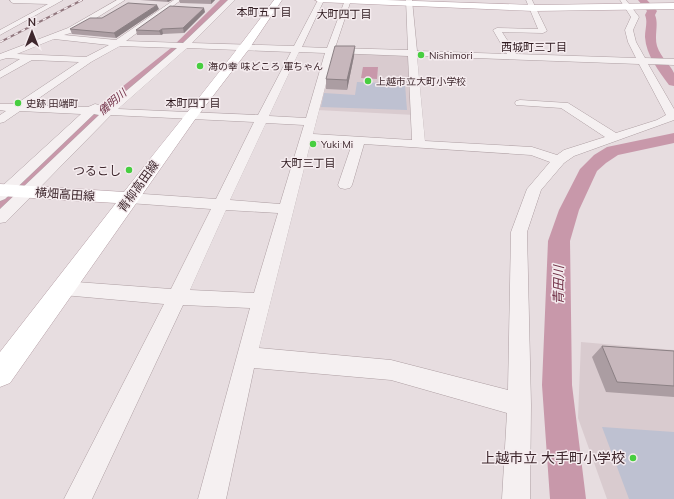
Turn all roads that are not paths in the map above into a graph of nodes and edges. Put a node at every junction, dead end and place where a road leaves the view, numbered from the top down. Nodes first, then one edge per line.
1 (232, 0) edge
2 (278, 0) edge
3 (320, 0) edge
4 (529, 0) edge
5 (58, 1) edge
6 (119, 1) edge
7 (348, 1) edge
8 (12, 2) edge
9 (409, 2) edge
10 (626, 3) edge
11 (131, 4) edge
12 (180, 4) edge
13 (153, 6) edge
14 (670, 6) edge
15 (168, 7) junction
16 (534, 8) junction
17 (0, 33) edge
18 (54, 37) junction
19 (118, 42) junction
20 (177, 45) junction
21 (245, 47) junction
22 (297, 49) junction
23 (330, 50) junction
24 (413, 53) junction
25 (512, 55) junction
26 (1, 56) edge
27 (30, 57) junction
28 (88, 60) junction
29 (643, 60) junction
30 (671, 62) edge
31 (0, 75) edge
32 (520, 103) dead end
33 (0, 107) edge
34 (18, 107) junction
35 (93, 110) junction
36 (109, 111) junction
37 (191, 115) junction
38 (673, 116) edge
39 (0, 120) edge
40 (261, 120) junction
41 (309, 130) junction
42 (614, 137) junction
43 (359, 140) junction
44 (419, 144) junction
45 (559, 160) junction
46 (345, 185) dead end
47 (28, 191) junction
48 (4, 192) edge
49 (129, 198) junction
50 (222, 204) junction
51 (287, 209) junction
52 (0, 218) edge
53 (63, 288) junction
54 (177, 297) junction
55 (262, 301) junction
56 (246, 358) junction
57 (0, 374) edge
58 (519, 405) junction
59 (78, 499) edge
60 (212, 499) edge
61 (516, 499) edge

1 - 20 street
2 - 21 main road, 青柳高田線
3 - 7 main road
3 - 22 street
4 - 16 street
5 - 8 street
5 - 17 street
6 - 11 street
6 - 18 street
7 - 9 main road
7 - 23 street
9 - 16 main road
9 - 24 street
10 - 14 main road
10 - 16 main road
10 - 29 street
12 - 15 street
13 - 15 street
15 - 19 street
16 - 25 street
18 - 19 street
18 - 26 street
19 - 20 street
19 - 28 street
20 - 21 street
20 - 35 street
20 - 36 street
21 - 22 street
21 - 37 main road, 青柳高田線
22 - 23 street
22 - 40 street
23 - 24 street
23 - 41 street
24 - 25 street
24 - 44 street
25 - 29 street
26 - 27 street
27 - 28 street
27 - 31 street
28 - 34 street
29 - 30 street
29 - 38 street
32 - 42 street
33 - 34 street
34 - 35 street
34 - 39 street
35 - 36 street
35 - 48 street
36 - 37 street
36 - 47 street
37 - 40 street
37 - 49 main road, 青柳高田線
38 - 42 street
40 - 41 street
40 - 50 street
41 - 43 street
41 - 51 street
42 - 45 street
43 - 44 street
43 - 46 street
44 - 45 street
45 - 58 street
47 - 48 main road, 横畑高田線
47 - 49 main road, 横畑高田線
47 - 52 street
49 - 50 street
49 - 53 main road, 青柳高田線
50 - 51 street
50 - 54 street
51 - 55 street
53 - 54 street
53 - 57 main road, 青柳高田線
54 - 55 street
54 - 59 street
55 - 56 street
56 - 58 street
56 - 60 street
58 - 61 street

